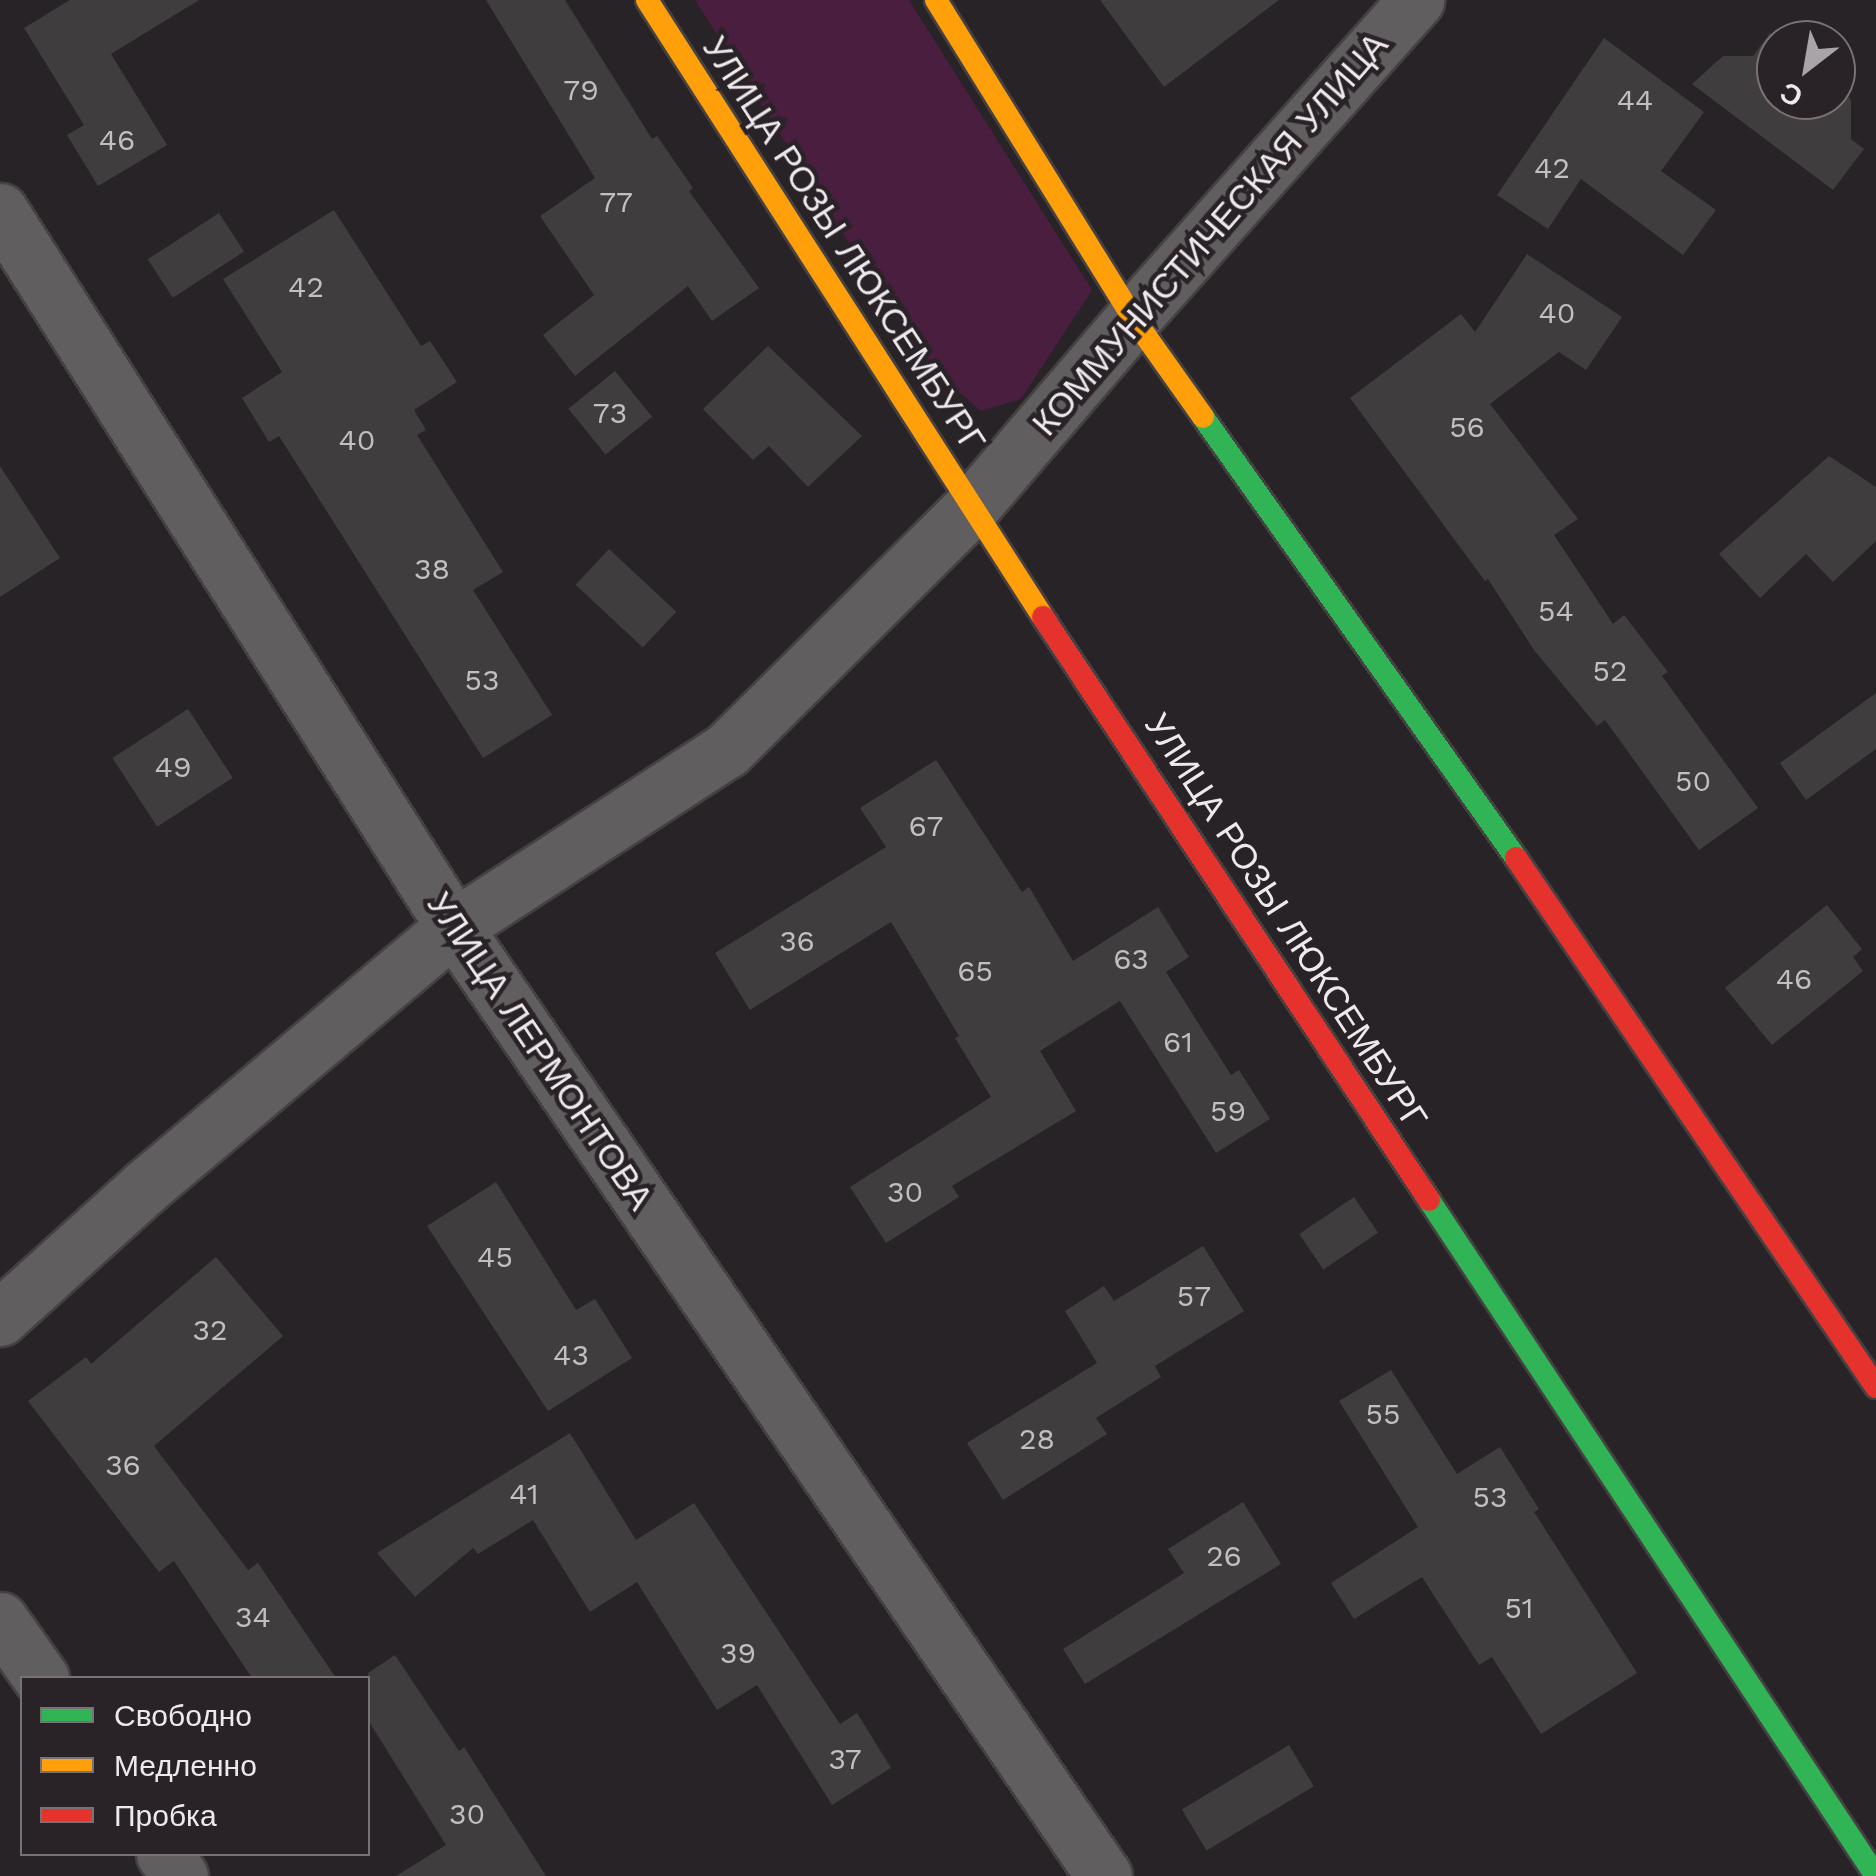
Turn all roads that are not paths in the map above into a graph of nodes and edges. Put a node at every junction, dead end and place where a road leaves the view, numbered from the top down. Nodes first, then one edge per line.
1 (647, 0) edge
2 (936, 0) edge
3 (1416, 0) edge
4 (0, 211) edge
5 (1133, 318) junction
6 (971, 508) junction
7 (454, 928) junction
8 (0, 1318) edge
9 (1876, 1386) edge
10 (0, 1620) edge
11 (40, 1676) edge
12 (1864, 1866) edge
13 (1104, 1876) edge

1 - 6 main road, УЛИЦА РОЗЫ ЛЮКСЕМБУРГ
2 - 5 main road
3 - 5 street, КОММУНИСТИЧЕСКАЯ УЛИЦА
4 - 7 street, УЛИЦА ЛЕРМОНТОВА
5 - 6 street, КОММУНИСТИЧЕСКАЯ УЛИЦА
5 - 9 main road
6 - 7 street, КОММУНИСТИЧЕСКАЯ УЛИЦА
6 - 12 main road, УЛИЦА РОЗЫ ЛЮКСЕМБУРГ
7 - 8 street, КОММУНИСТИЧЕСКАЯ УЛИЦА
7 - 13 street, УЛИЦА ЛЕРМОНТОВА
10 - 11 street

